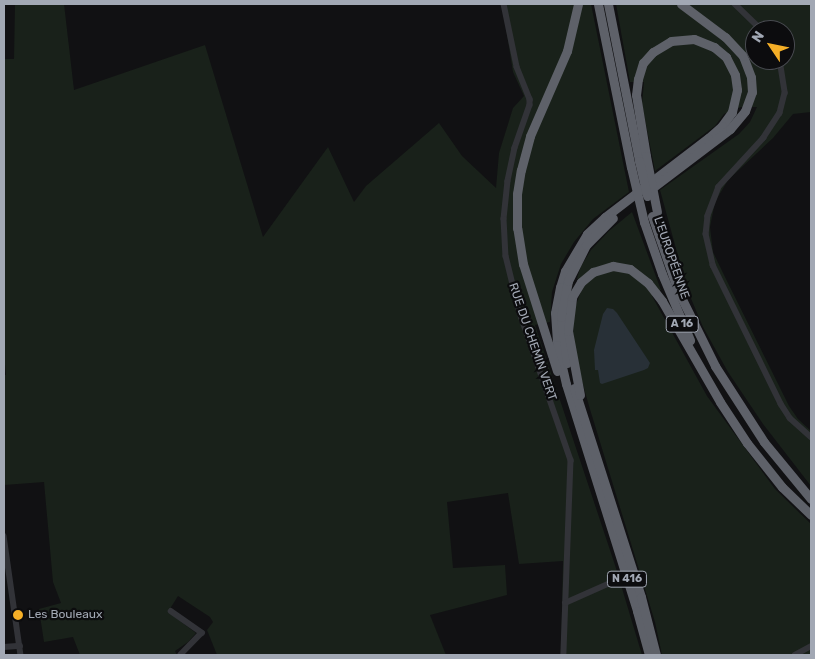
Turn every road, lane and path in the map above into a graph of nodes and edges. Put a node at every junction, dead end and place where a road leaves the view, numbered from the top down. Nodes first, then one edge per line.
1 (504, 4) edge
2 (578, 4) edge
3 (598, 4) edge
4 (608, 4) edge
5 (681, 4) edge
6 (736, 4) edge
7 (752, 20) edge
8 (782, 70) edge
9 (642, 159) junction
10 (811, 437) edge
11 (593, 448) junction
12 (593, 473) junction
13 (811, 499) edge
14 (811, 514) edge
15 (4, 536) edge
16 (626, 576) junction
17 (7, 586) edge
18 (564, 603) junction
19 (171, 611) dead end
20 (20, 646) junction
21 (811, 646) edge
22 (4, 647) edge
23 (21, 655) edge
24 (181, 655) edge
25 (564, 655) edge
26 (648, 655) edge
27 (656, 655) edge
28 (795, 655) edge

1 - 18 street, RUE DU CHEMIN VERT
2 - 12 highway
3 - 14 highway, L'EUROPÉENNE / A 16, bridge
4 - 9 highway
5 - 11 highway
6 - 7 street
8 - 10 street
9 - 12 highway
9 - 13 highway, A 16, bridge
11 - 14 highway
11 - 27 highway
12 - 16 highway, N 416
15 - 17 street
16 - 18 street
16 - 26 highway, N 416
17 - 20 street
18 - 25 street, RUE DU CHEMIN VERT
19 - 24 street
20 - 22 street
20 - 23 street
21 - 28 street

